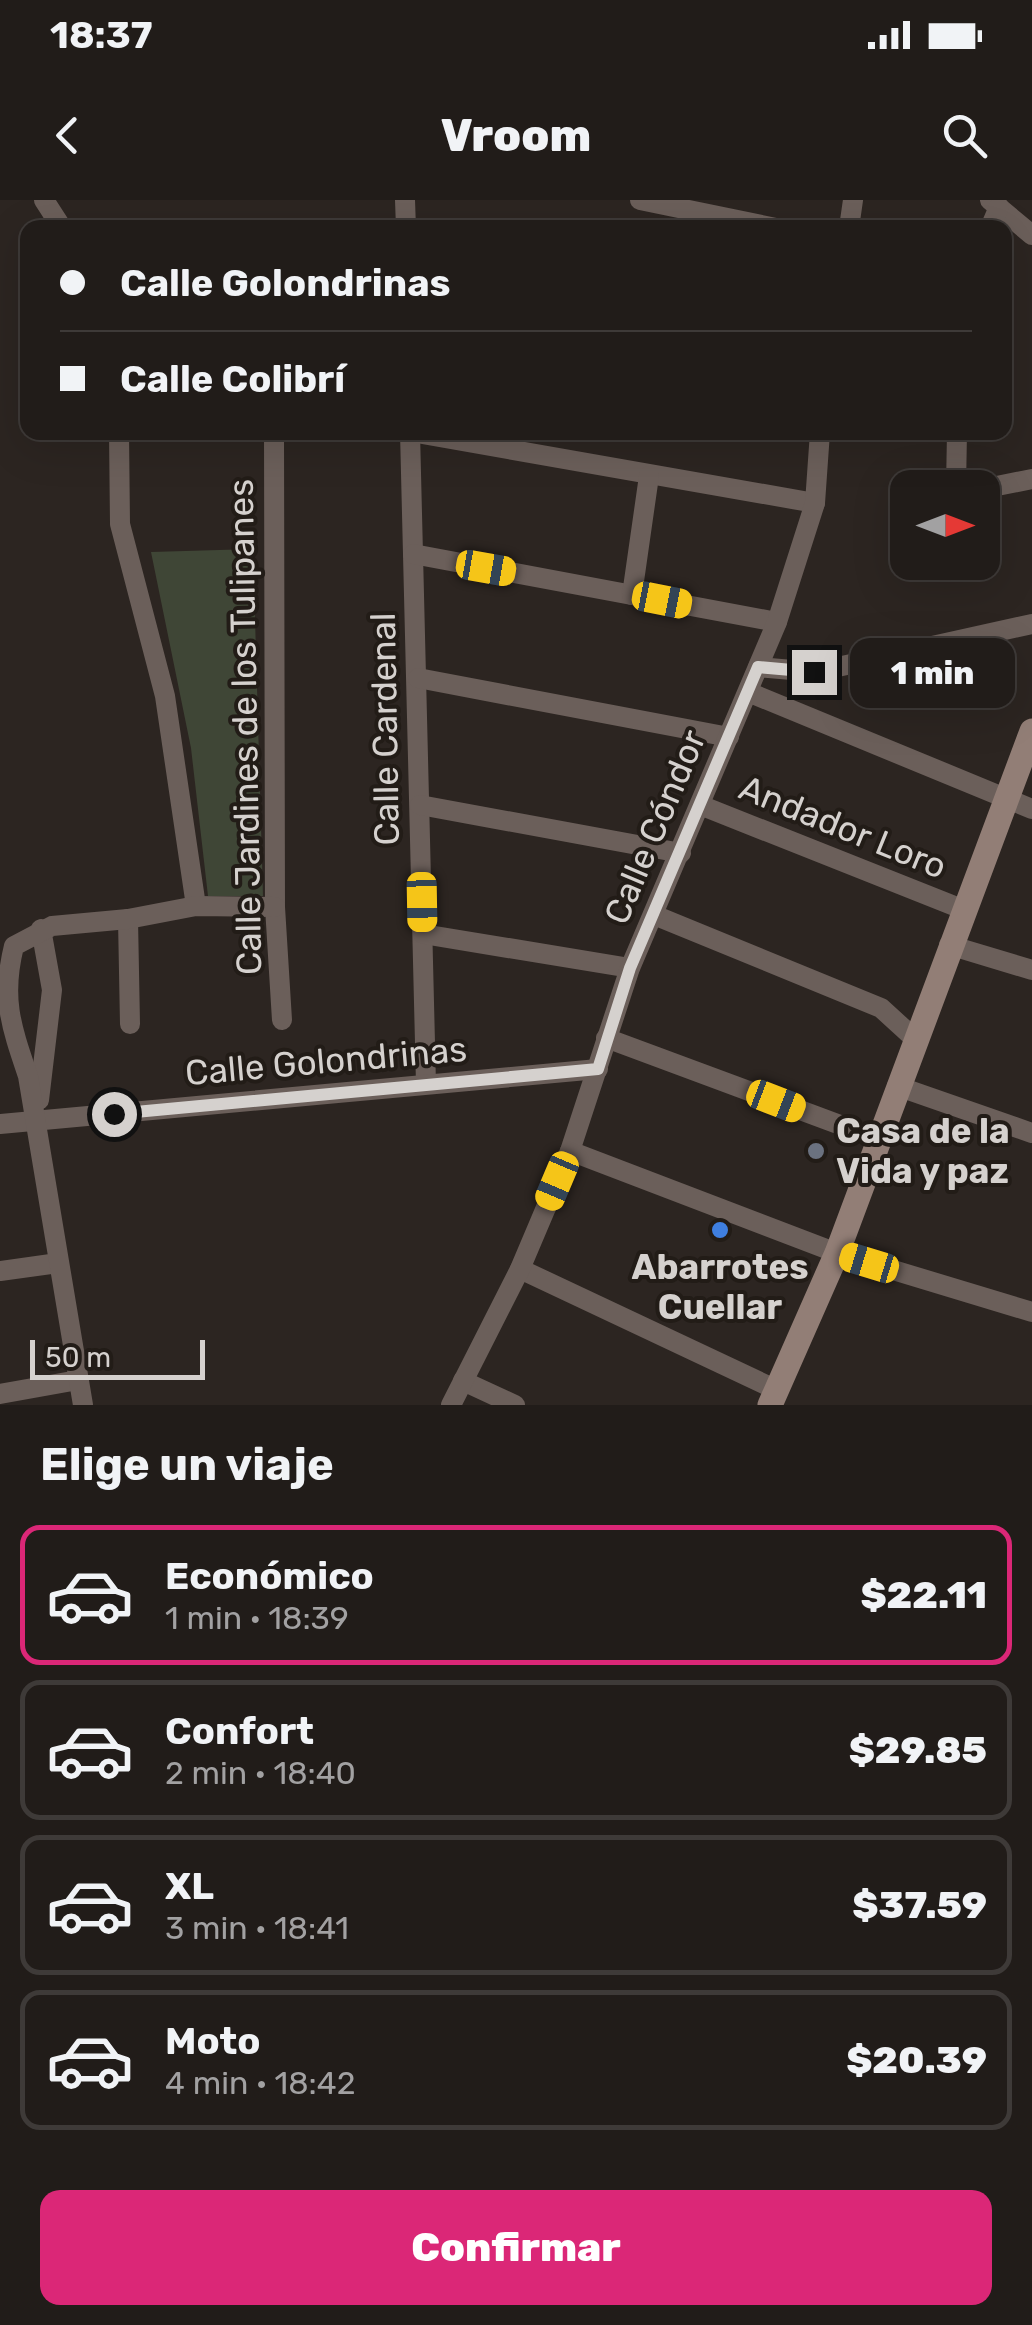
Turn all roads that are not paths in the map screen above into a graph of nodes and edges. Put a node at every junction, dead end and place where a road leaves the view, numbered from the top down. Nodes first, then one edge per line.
1 (640, 200) edge
2 (994, 204) edge
3 (709, 207) edge
4 (750, 220) edge
5 (1032, 235) edge
6 (119, 440) edge
7 (274, 440) edge
8 (411, 440) edge
9 (454, 440) edge
10 (819, 440) edge
11 (958, 440) edge
12 (957, 470) edge
13 (649, 476) junction
14 (1032, 479) edge
15 (1000, 485) edge
16 (815, 503) junction
17 (413, 554) junction
18 (632, 594) junction
19 (776, 622) junction
20 (1032, 624) edge
21 (758, 667) junction
22 (418, 678) junction
23 (748, 692) junction
24 (1032, 731) edge
25 (729, 737) junction
26 (1005, 801) junction
27 (420, 805) junction
28 (700, 806) junction
29 (1032, 809) edge
30 (680, 853) junction
31 (196, 906) junction
32 (275, 907) junction
33 (962, 909) junction
34 (654, 915) junction
35 (128, 919) junction
36 (41, 929) junction
37 (423, 934) junction
38 (949, 945) junction
39 (630, 968) junction
40 (1032, 970) edge
41 (282, 1020) dead end
42 (130, 1024) dead end
43 (606, 1038) junction
44 (914, 1038) junction
45 (598, 1069) junction
46 (426, 1084) junction
47 (897, 1086) junction
48 (36, 1122) junction
49 (0, 1124) edge
50 (1032, 1132) edge
51 (878, 1138) junction
52 (570, 1151) junction
53 (836, 1253) junction
54 (58, 1263) junction
55 (520, 1270) junction
56 (0, 1271) edge
57 (1032, 1312) edge
58 (78, 1380) junction
59 (463, 1381) junction
60 (0, 1394) edge
61 (773, 1397) edge
62 (83, 1405) edge
63 (451, 1405) edge
64 (516, 1405) edge

1 - 3 street
2 - 5 street
3 - 4 street
6 - 31 street
7 - 32 street, Calle Jardines de los Tulipanes
8 - 17 street, Calle Cardenal
9 - 13 street
10 - 16 street, Calle Cóndor
11 - 12 street
13 - 16 street
13 - 18 street
14 - 15 street
16 - 19 street, Calle Cóndor
17 - 18 street
17 - 22 street, Calle Cardenal
18 - 19 street
19 - 21 street, Calle Cóndor
20 - 21 street
21 - 23 street, Calle Cóndor
22 - 25 street
22 - 27 street, Calle Cardenal
23 - 25 street, Calle Cóndor
23 - 26 street
24 - 26 street
25 - 28 street, Calle Cóndor
26 - 29 street
26 - 33 street
27 - 30 street
27 - 37 street, Calle Cardenal
28 - 30 street, Calle Cóndor
28 - 33 street, Andador Loro
30 - 34 street, Calle Cóndor
31 - 32 street
31 - 35 street
32 - 41 street, Calle Jardines de los Tulipanes
33 - 38 street
34 - 39 street, Calle Cóndor
34 - 44 street
35 - 36 street
35 - 42 street
36 - 48 street
36 - 48 street
37 - 39 street
37 - 46 street, Calle Cardenal
38 - 40 street
38 - 44 street
39 - 43 street, Calle Cóndor
43 - 45 street, Calle Cóndor
43 - 51 street
44 - 47 street
45 - 46 street, Calle Golondrinas
45 - 52 street, Calle Cóndor
46 - 48 street, Calle Golondrinas
47 - 50 street
47 - 51 street
48 - 49 street, Calle Golondrinas
48 - 54 street
51 - 53 street
52 - 53 street
52 - 55 street, Calle Cóndor
53 - 57 street
53 - 61 street
54 - 56 street
54 - 58 street
55 - 59 street, Calle Cóndor
55 - 61 street
58 - 60 street
58 - 62 street
59 - 63 street, Calle Cóndor
59 - 64 street

